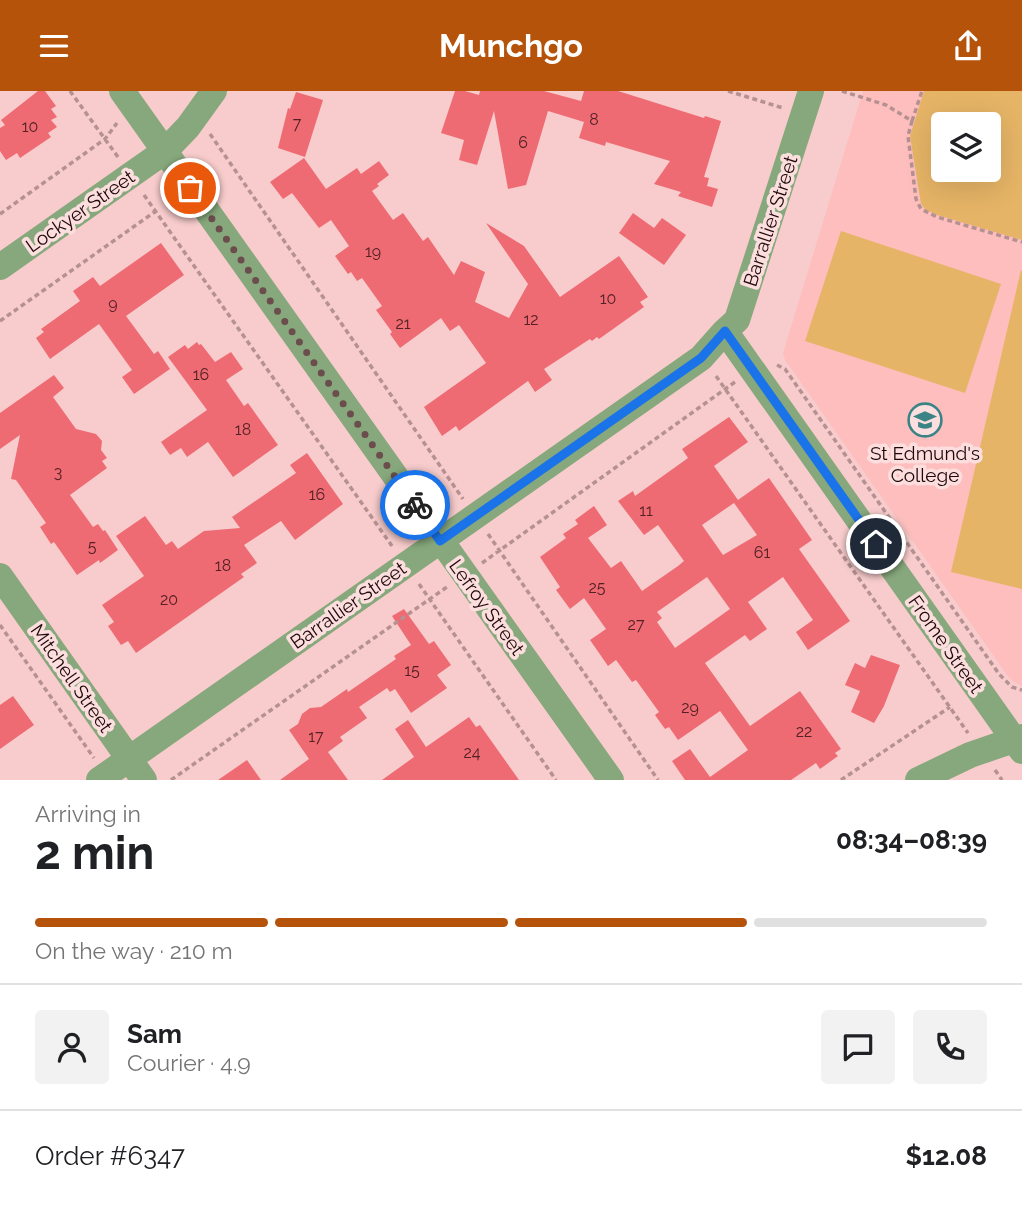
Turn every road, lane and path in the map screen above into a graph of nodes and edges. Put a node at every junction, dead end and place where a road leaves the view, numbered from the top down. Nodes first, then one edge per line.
1 (70, 91) edge
2 (122, 91) edge
3 (214, 91) edge
4 (728, 91) edge
5 (842, 91) edge
6 (922, 91) edge
7 (807, 103) edge
8 (198, 115) junction
9 (912, 121) junction
10 (165, 151) junction
11 (0, 214) edge
12 (1022, 242) edge
13 (0, 267) edge
14 (0, 321) edge
15 (725, 331) junction
16 (701, 358) junction
17 (774, 364) dead end
18 (475, 517) junction
19 (440, 541) junction
20 (405, 565) junction
21 (0, 576) edge
22 (0, 625) edge
23 (1022, 691) edge
24 (950, 707) junction
25 (1019, 742) edge
26 (981, 750) junction
27 (137, 769) edge
28 (102, 778) edge
29 (556, 780) edge
30 (611, 780) edge
31 (658, 780) edge
32 (841, 780) edge
33 (918, 780) edge
34 (1002, 780) edge

1 - 11 path
2 - 10 street, Lefroy Street
3 - 8 street, Lockyer Street
4 - 7 path
5 - 9 path
6 - 9 path
7 - 15 street, Barrallier Street
8 - 10 street, Lockyer Street
8 - 18 path
9 - 12 path
10 - 13 street, Lockyer Street
10 - 19 street, Lefroy Street
14 - 20 path
15 - 16 street, Barrallier Street
15 - 25 street, Frome Street
16 - 18 street, Barrallier Street
16 - 24 path
17 - 23 path
18 - 19 street, Barrallier Street
18 - 31 path
19 - 20 street, Barrallier Street
19 - 30 street, Lefroy Street
20 - 27 street, Barrallier Street
20 - 29 path
21 - 27 street, Mitchell Street
22 - 28 path
24 - 26 path
24 - 32 path
25 - 26 street
26 - 33 street
26 - 34 path
27 - 28 street, Barrallier Street

